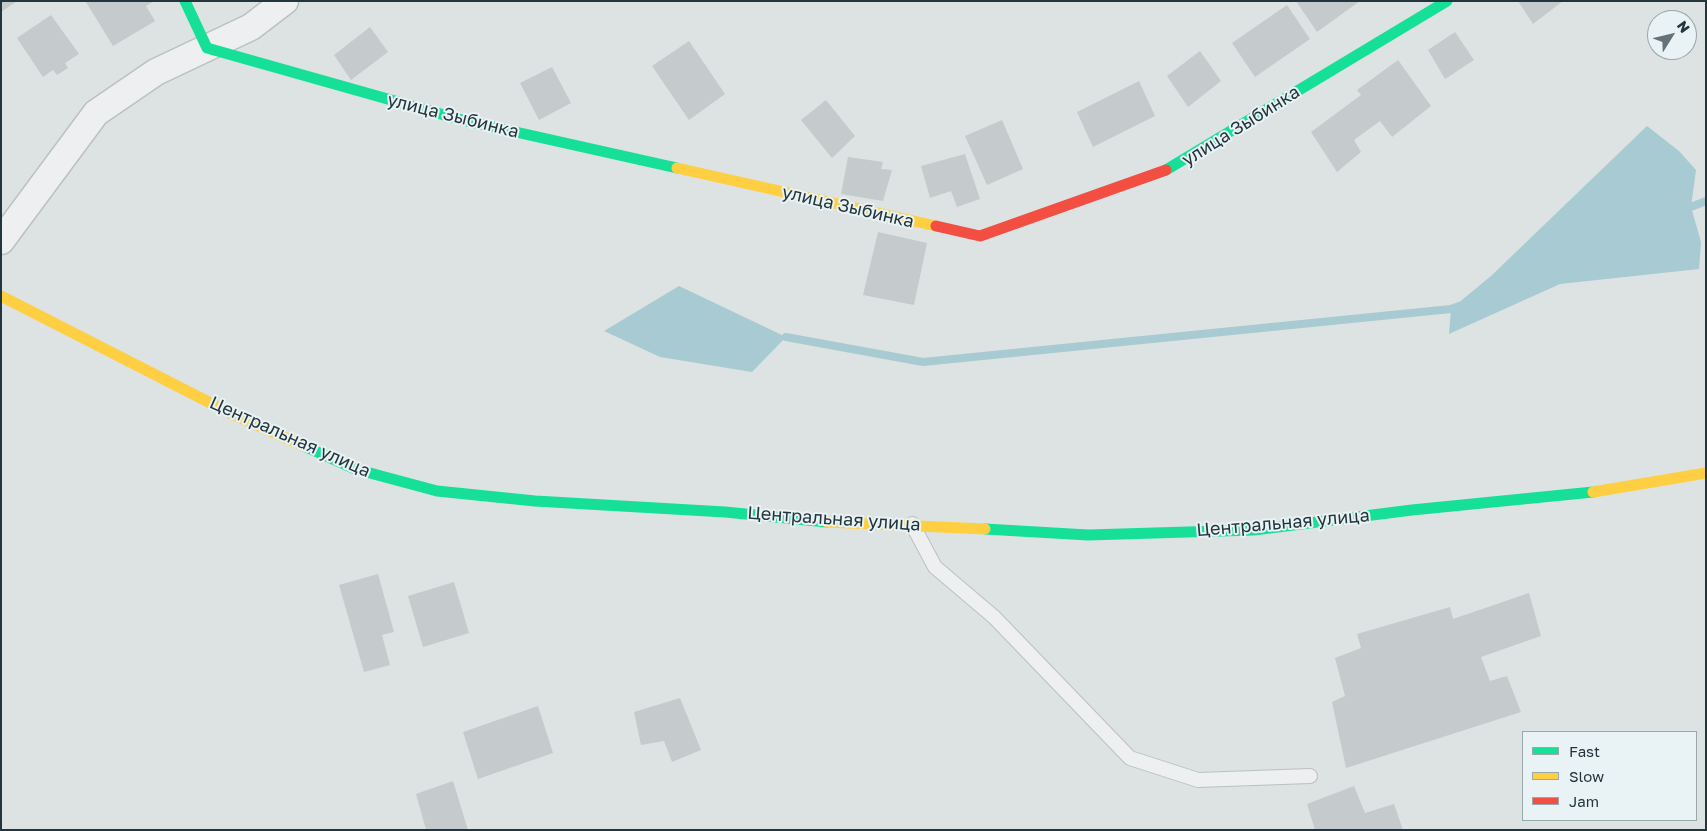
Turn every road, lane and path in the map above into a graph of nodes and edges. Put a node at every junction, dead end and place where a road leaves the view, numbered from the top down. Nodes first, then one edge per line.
1 (185, 1) edge
2 (285, 1) edge
3 (1446, 1) edge
4 (207, 48) junction
5 (1, 241) edge
6 (1, 296) edge
7 (1706, 473) edge
8 (912, 524) junction
9 (1310, 776) dead end

1 - 4 street
2 - 4 street
3 - 4 street, улица Зыбинка
4 - 5 street
6 - 8 street, Центральная улица
7 - 8 street, Центральная улица
8 - 9 lane

